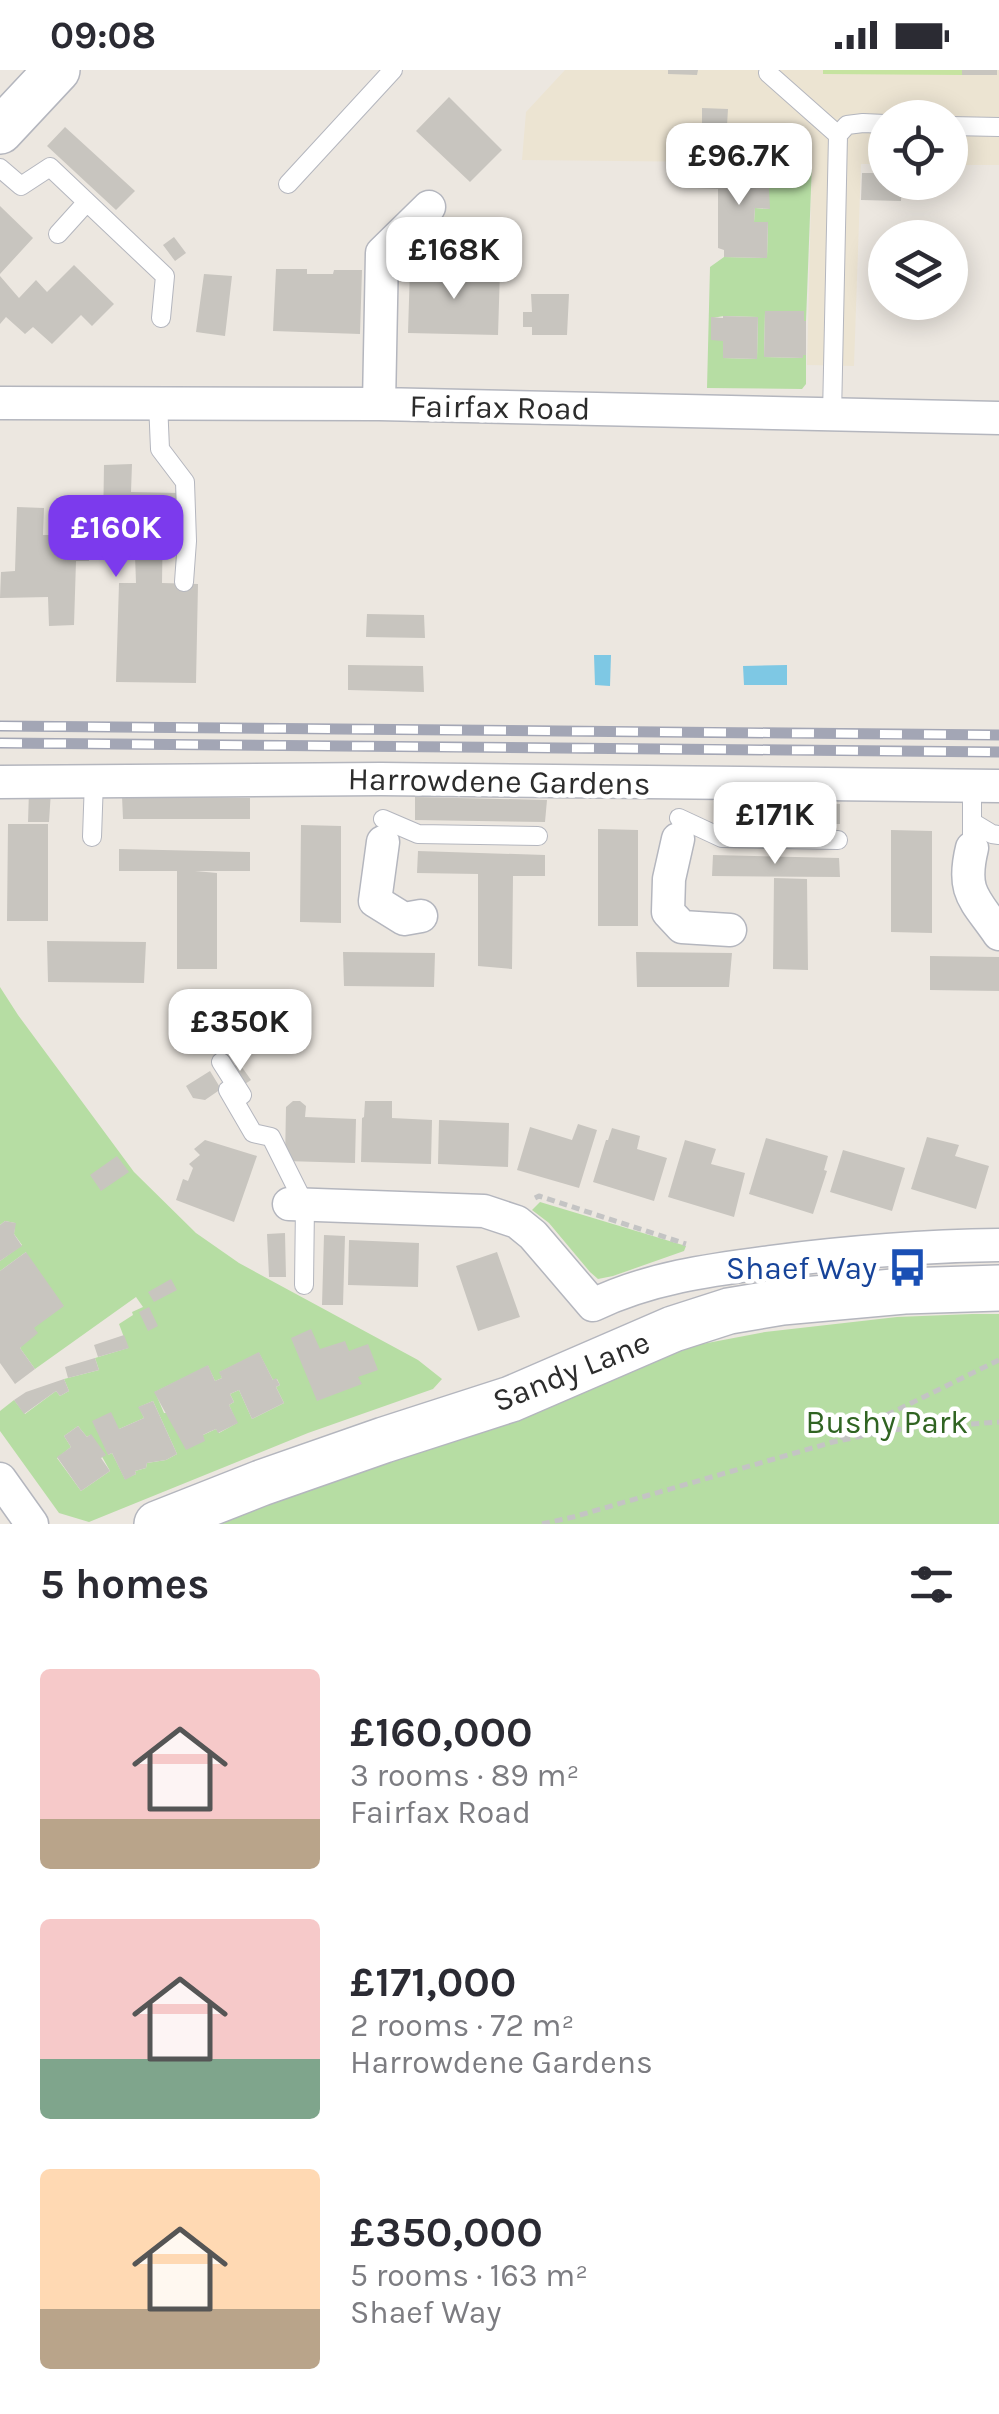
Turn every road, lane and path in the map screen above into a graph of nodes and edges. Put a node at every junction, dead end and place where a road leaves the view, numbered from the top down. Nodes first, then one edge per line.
1 (57, 70) edge
2 (393, 70) edge
3 (768, 73) dead end
4 (868, 123) edge
5 (968, 126) edge
6 (999, 127) edge
7 (0, 131) edge
8 (838, 135) junction
9 (0, 168) edge
10 (288, 184) dead end
11 (86, 203) junction
12 (429, 207) dead end
13 (58, 234) dead end
14 (160, 318) dead end
15 (0, 402) edge
16 (158, 402) junction
17 (379, 404) junction
18 (832, 415) junction
19 (999, 418) edge
20 (184, 582) dead end
21 (94, 780) junction
22 (0, 782) edge
23 (680, 784) junction
24 (986, 786) edge
25 (383, 808) junction
26 (678, 829) junction
27 (981, 835) edge
28 (538, 836) dead end
29 (92, 837) dead end
30 (838, 840) dead end
31 (421, 916) dead end
32 (730, 930) dead end
33 (999, 934) edge
34 (221, 1062) dead end
35 (228, 1090) dead end
36 (271, 1137) junction
37 (297, 1204) junction
38 (497, 1216) junction
39 (999, 1245) edge
40 (725, 1269) junction
41 (304, 1285) dead end
42 (999, 1288) edge
43 (593, 1305) junction
44 (626, 1348) junction
45 (999, 1360) edge
46 (999, 1422) edge
47 (832, 1442) junction
48 (0, 1479) edge
49 (571, 1520) edge
50 (32, 1524) edge
51 (157, 1524) edge
52 (542, 1524) edge

1 - 7 main road
2 - 10 lane
3 - 8 lane
4 - 8 lane
5 - 6 lane
8 - 18 lane
9 - 11 lane
11 - 13 lane
11 - 14 lane
12 - 17 street
15 - 16 street, Fairfax Road
16 - 17 street, Fairfax Road
16 - 20 lane
17 - 18 street, Fairfax Road
18 - 19 street, Fairfax Road
21 - 22 street, Harrowdene Gardens
21 - 25 street, Harrowdene Gardens
21 - 29 lane
23 - 24 street, Harrowdene Gardens
23 - 25 street, Harrowdene Gardens
23 - 26 lane
24 - 27 lane
25 - 28 lane
25 - 31 street
26 - 30 lane
26 - 32 street
27 - 33 street
34 - 36 lane
35 - 36 lane
36 - 37 lane
37 - 38 street
37 - 41 lane
38 - 40 path
38 - 43 street
39 - 40 street
40 - 43 street
42 - 44 main road, Sandy Lane
43 - 44 street
44 - 51 main road, Sandy Lane
45 - 47 path
46 - 47 path
47 - 49 path
48 - 50 street
49 - 52 path

